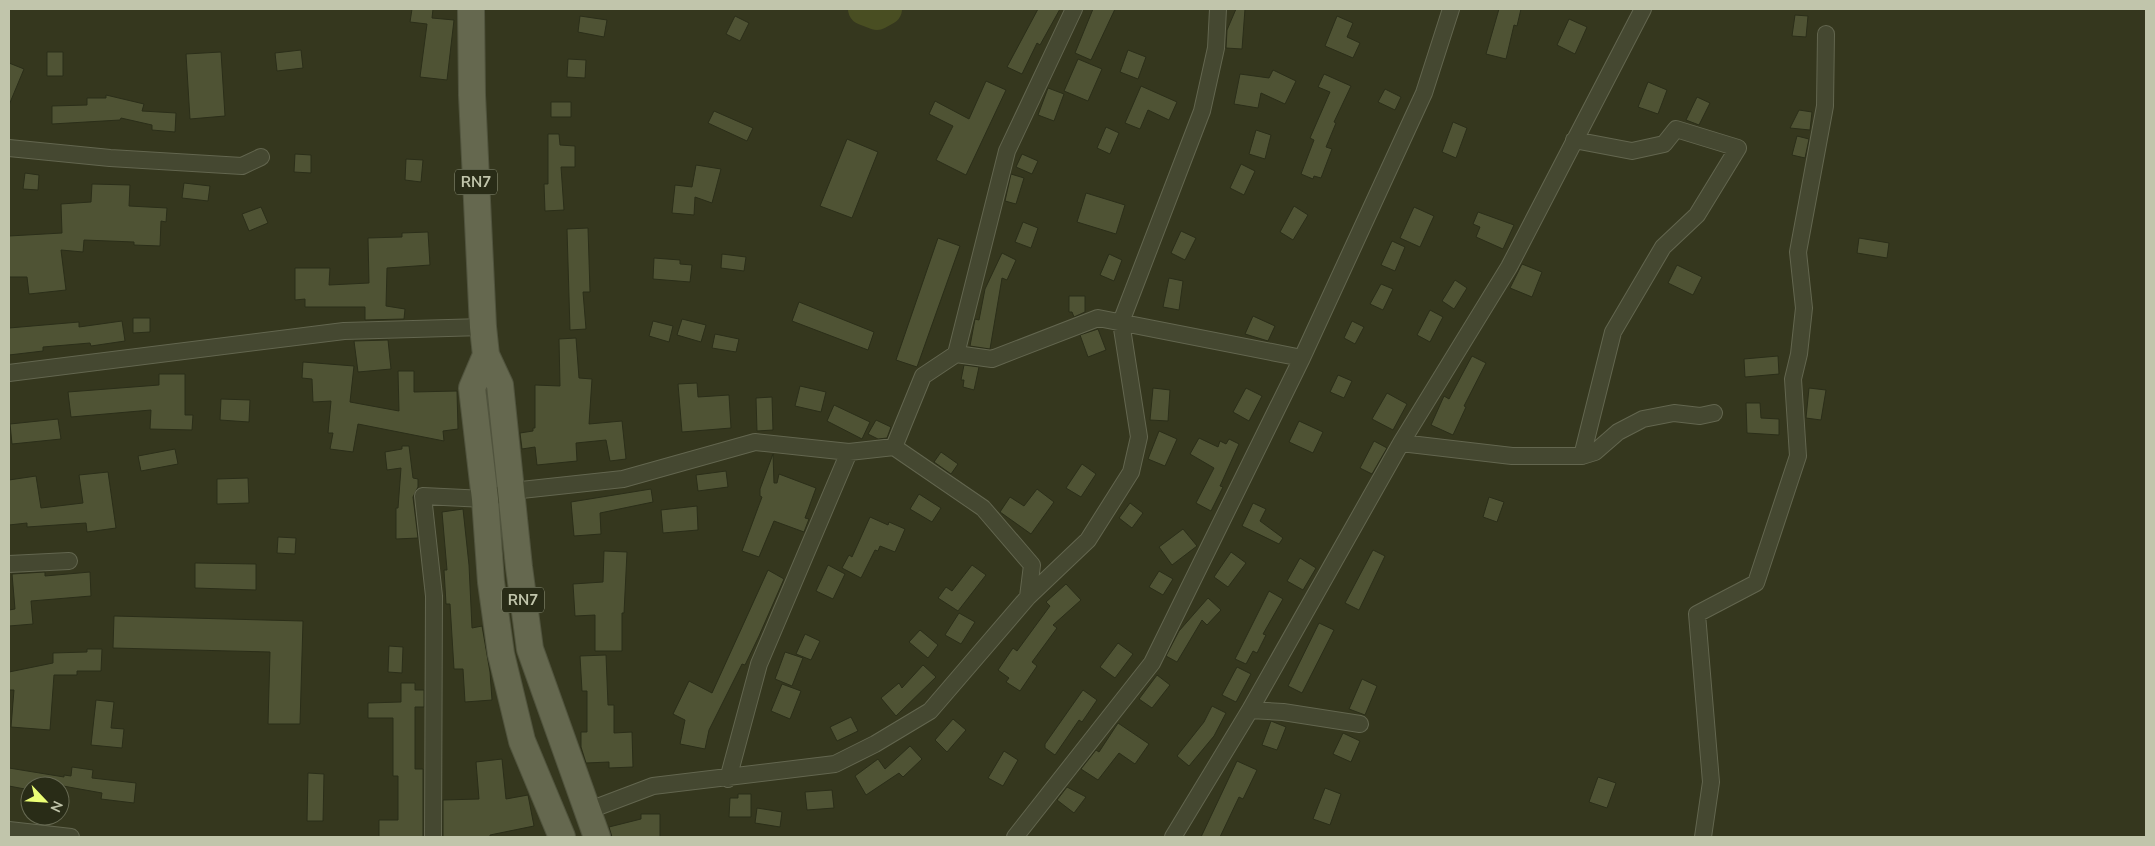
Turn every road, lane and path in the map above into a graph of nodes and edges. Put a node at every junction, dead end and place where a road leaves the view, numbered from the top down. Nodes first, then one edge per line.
1 (471, 9) edge
2 (1074, 9) edge
3 (1218, 9) edge
4 (1452, 9) edge
5 (1643, 9) edge
6 (1826, 34) dead end
7 (1574, 140) junction
8 (9, 148) edge
9 (261, 156) dead end
10 (1121, 322) junction
11 (483, 327) junction
12 (956, 354) junction
13 (486, 355) junction
14 (1302, 358) junction
15 (9, 373) edge
16 (1714, 413) dead end
17 (1401, 443) junction
18 (894, 447) junction
19 (849, 452) junction
20 (1582, 456) junction
21 (512, 491) junction
22 (485, 499) junction
23 (69, 560) dead end
24 (9, 564) edge
25 (1028, 597) junction
26 (530, 649) junction
27 (501, 654) junction
28 (1250, 710) junction
29 (1360, 724) dead end
30 (728, 779) junction
31 (587, 811) junction
32 (9, 830) edge
33 (71, 837) edge
34 (433, 837) edge
35 (562, 837) edge
36 (596, 837) edge
37 (1015, 837) edge
38 (1173, 837) edge
39 (1703, 837) edge

1 - 11 main road, RN7
2 - 12 street
3 - 10 street
4 - 14 street
5 - 7 street
6 - 39 street
7 - 17 street
7 - 20 street
8 - 9 street
10 - 12 street
10 - 14 street
10 - 25 street
11 - 13 main road, RN7
11 - 15 street
12 - 18 street
13 - 21 main road, RN7
13 - 22 main road, RN7
14 - 37 street
16 - 20 street
17 - 20 street
17 - 28 street
18 - 19 street
18 - 25 street
19 - 21 street
19 - 30 street
21 - 22 street
21 - 26 main road, RN7
22 - 27 main road, RN7
22 - 34 street
23 - 24 street
25 - 30 street
26 - 27 main road
26 - 31 main road, RN7
27 - 35 main road, RN7
28 - 29 street
28 - 38 street
30 - 31 street
31 - 36 main road, RN7
32 - 33 street

